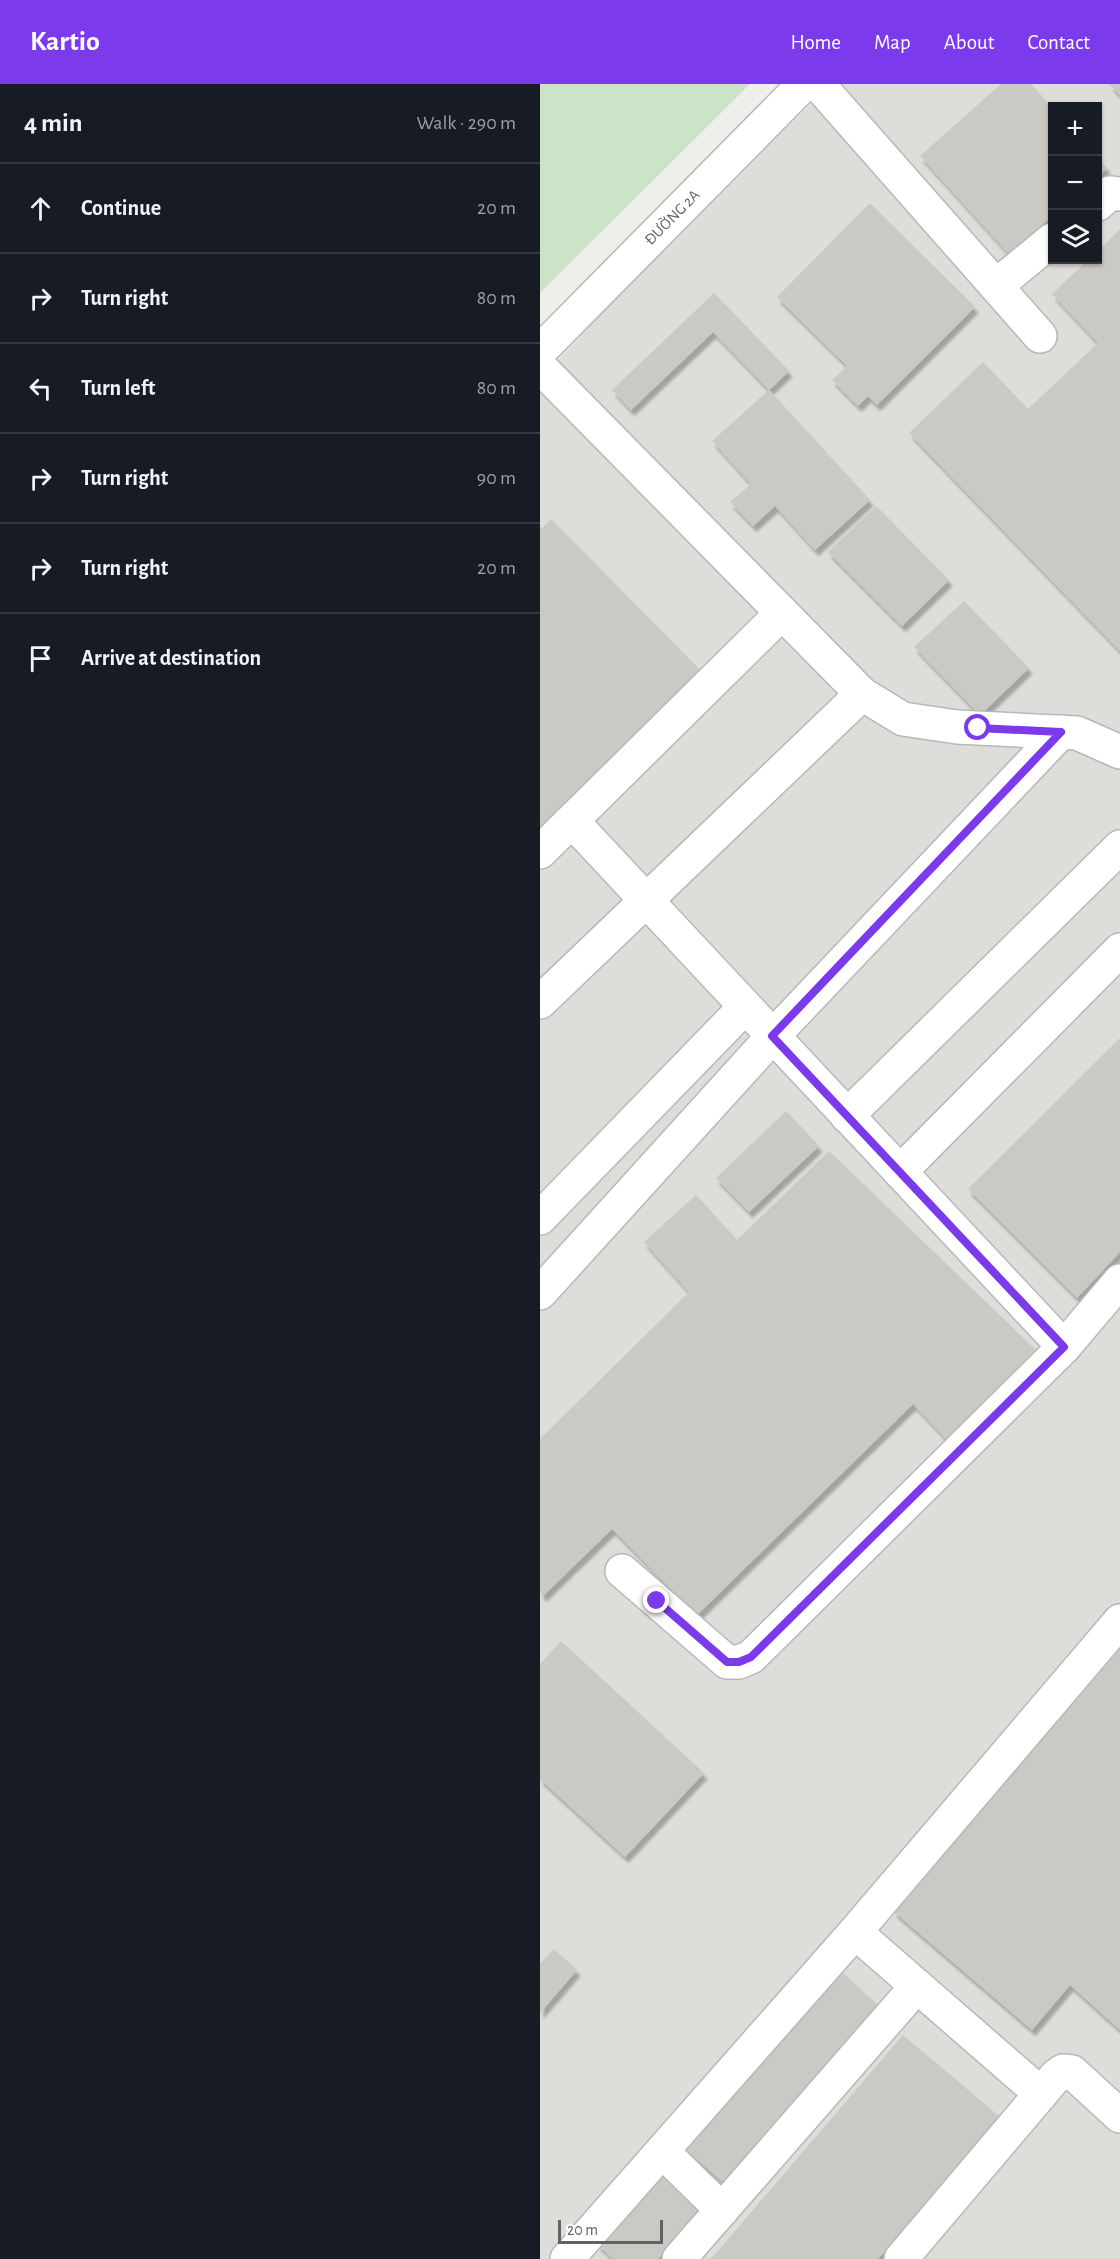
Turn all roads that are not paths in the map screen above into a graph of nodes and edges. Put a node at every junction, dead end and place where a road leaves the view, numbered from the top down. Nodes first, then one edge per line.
1 (804, 84) edge
2 (818, 84) edge
3 (1120, 194) edge
4 (1102, 200) edge
5 (1048, 244) edge
6 (996, 286) junction
7 (1040, 336) dead end
8 (540, 351) edge
9 (540, 367) edge
10 (782, 614) junction
11 (862, 694) junction
12 (1061, 732) junction
13 (1120, 752) edge
14 (572, 822) junction
15 (1120, 847) edge
16 (540, 852) edge
17 (646, 901) junction
18 (1118, 955) edge
19 (540, 1002) edge
20 (745, 1007) junction
21 (772, 1036) junction
22 (847, 1116) junction
23 (900, 1173) junction
24 (540, 1218) edge
25 (1120, 1281) edge
26 (540, 1293) edge
27 (1064, 1347) junction
28 (622, 1570) dead end
29 (1120, 1621) edge
30 (855, 1932) junction
31 (917, 1986) junction
32 (1041, 2094) junction
33 (1120, 2116) edge
34 (662, 2151) junction
35 (722, 2210) junction
36 (579, 2255) edge
37 (680, 2259) edge
38 (901, 2259) edge

1 - 8 street, ĐƯỜNG 2A
2 - 6 street
3 - 4 street
5 - 6 street
6 - 7 street
9 - 10 street
10 - 11 street
10 - 14 street
11 - 12 street
11 - 17 street
12 - 13 street
12 - 21 street
14 - 16 street
14 - 17 street
15 - 22 street
17 - 19 street
17 - 20 street
18 - 23 street
20 - 21 street
20 - 24 street
21 - 22 street
21 - 26 street
22 - 23 street
23 - 27 street
25 - 27 street
27 - 28 street
29 - 30 street
30 - 31 street
30 - 34 street
31 - 32 street
31 - 35 street
32 - 33 street
32 - 38 street
34 - 35 street
34 - 36 street
35 - 37 street

